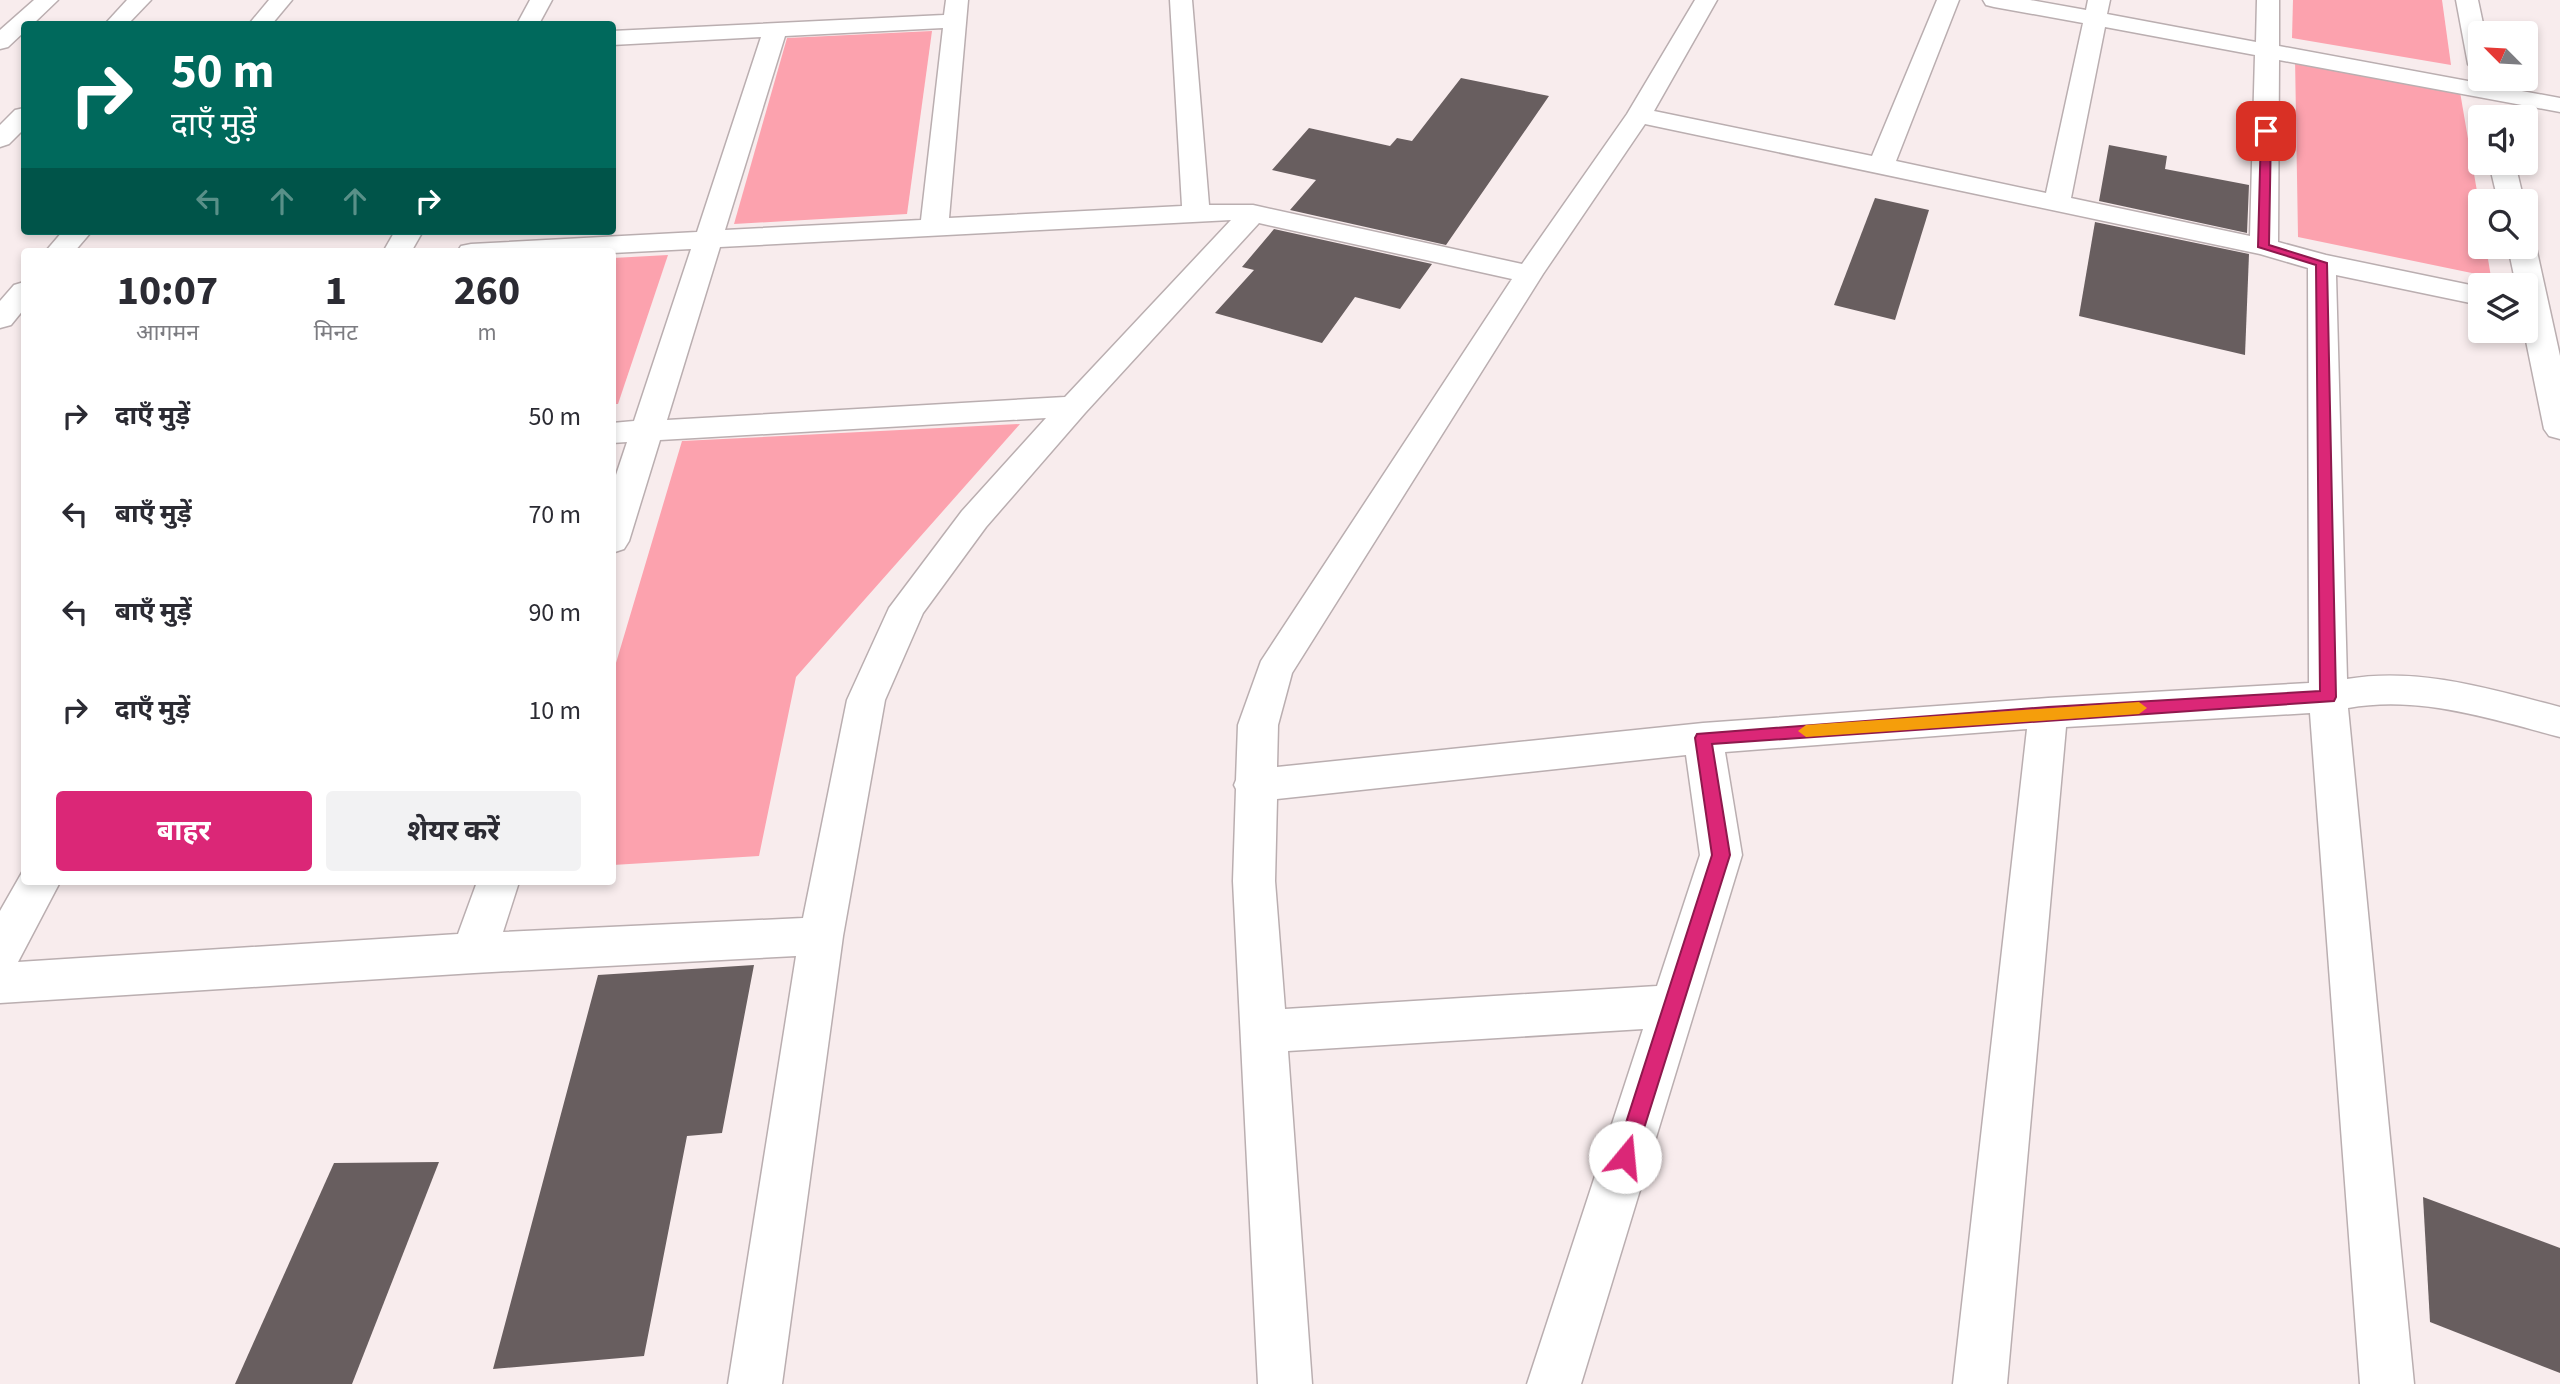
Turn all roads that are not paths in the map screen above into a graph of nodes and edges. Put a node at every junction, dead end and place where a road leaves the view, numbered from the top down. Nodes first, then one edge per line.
1 (47, 0) edge
2 (140, 0) edge
3 (281, 0) edge
4 (541, 0) edge
5 (1181, 0) edge
6 (1706, 0) edge
7 (1948, 0) edge
8 (1994, 0) edge
9 (2269, 0) edge
10 (2467, 0) edge
11 (2097, 9) edge
12 (956, 10) edge
13 (24, 21) edge
14 (119, 21) edge
15 (263, 21) edge
16 (530, 21) edge
17 (2471, 21) edge
18 (21, 23) edge
19 (775, 30) junction
20 (616, 38) edge
21 (0, 42) edge
22 (2268, 50) junction
23 (2468, 82) edge
24 (2507, 91) edge
25 (2560, 105) edge
26 (1639, 115) junction
27 (21, 118) edge
28 (0, 139) edge
29 (1881, 166) junction
30 (2057, 204) junction
31 (1196, 213) junction
32 (1254, 213) junction
33 (934, 227) junction
34 (74, 235) edge
35 (707, 239) junction
36 (2264, 247) junction
37 (63, 248) edge
38 (544, 248) edge
39 (2525, 259) edge
40 (2322, 263) junction
41 (1529, 274) junction
42 (2468, 293) edge
43 (21, 294) edge
44 (2540, 309) edge
45 (0, 319) edge
46 (1074, 405) junction
47 (2560, 429) edge
48 (649, 432) junction
49 (616, 433) edge
50 (616, 529) edge
51 (2328, 697) junction
52 (2048, 713) junction
53 (2560, 722) edge
54 (1703, 738) junction
55 (1254, 785) junction
56 (37, 885) edge
57 (497, 885) edge
58 (821, 936) junction
59 (0, 952) edge
60 (474, 953) junction
61 (0, 983) edge
62 (1673, 1006) junction
63 (1263, 1031) junction
64 (755, 1384) edge
65 (1285, 1384) edge
66 (1554, 1384) edge
67 (1980, 1384) edge
68 (2388, 1384) edge

1 - 13 street
2 - 14 street
3 - 15 street
4 - 16 street
5 - 31 street
6 - 26 street
7 - 29 street
8 - 11 street
9 - 22 street
10 - 17 street
11 - 22 street
11 - 30 street
12 - 19 street
12 - 33 street
18 - 21 street
19 - 20 street
19 - 35 street
22 - 23 street
22 - 36 street
24 - 25 street
26 - 29 street
26 - 41 street
27 - 28 street
29 - 30 street
30 - 36 street
31 - 32 street
31 - 33 street
32 - 41 street
32 - 46 street
33 - 35 street
34 - 37 street
35 - 38 street
35 - 48 street
36 - 40 street
39 - 44 street
40 - 42 street
40 - 51 street
41 - 55 street
43 - 45 street
44 - 47 street
46 - 48 street
46 - 58 street
48 - 49 street
48 - 50 street
51 - 52 street
51 - 53 street
51 - 68 street
52 - 54 street
52 - 67 street
54 - 55 street
54 - 62 street
55 - 63 street
56 - 59 street
57 - 60 street
58 - 60 street
58 - 64 street
60 - 61 street
62 - 63 street
62 - 66 street
63 - 65 street

